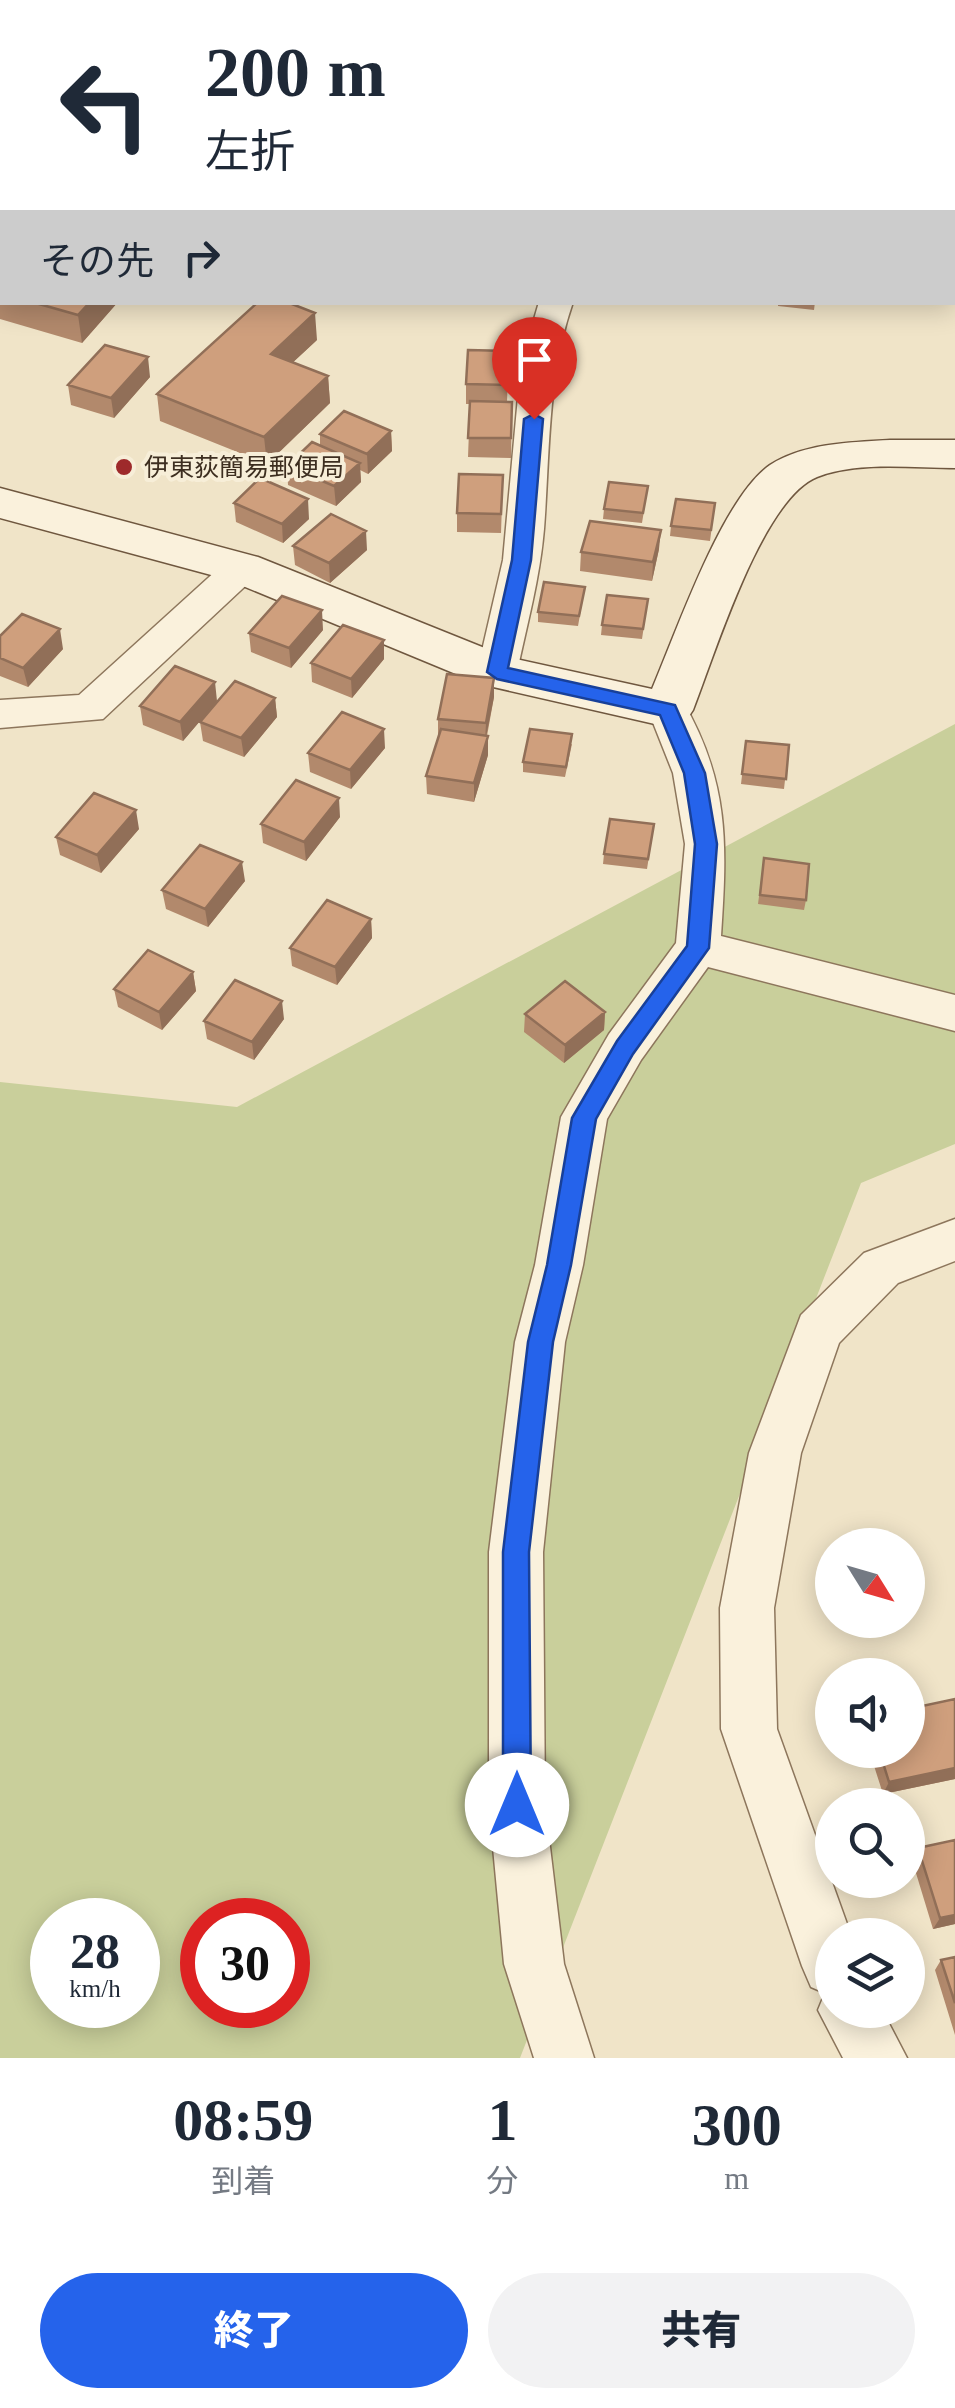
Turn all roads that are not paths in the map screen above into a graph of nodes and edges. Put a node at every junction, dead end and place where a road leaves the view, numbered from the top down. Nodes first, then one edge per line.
1 (555, 305) edge
2 (955, 454) edge
3 (0, 503) edge
4 (242, 568) junction
5 (497, 672) junction
6 (668, 710) junction
7 (0, 714) edge
8 (698, 948) junction
9 (955, 1013) edge
10 (955, 1240) edge
11 (815, 1918) edge
12 (859, 2028) edge
13 (564, 2058) edge
14 (877, 2058) edge

1 - 5 street
2 - 6 street
3 - 4 street
4 - 5 street
4 - 7 street
5 - 6 street
6 - 8 street
8 - 9 street
8 - 13 street
10 - 11 street
12 - 14 street

